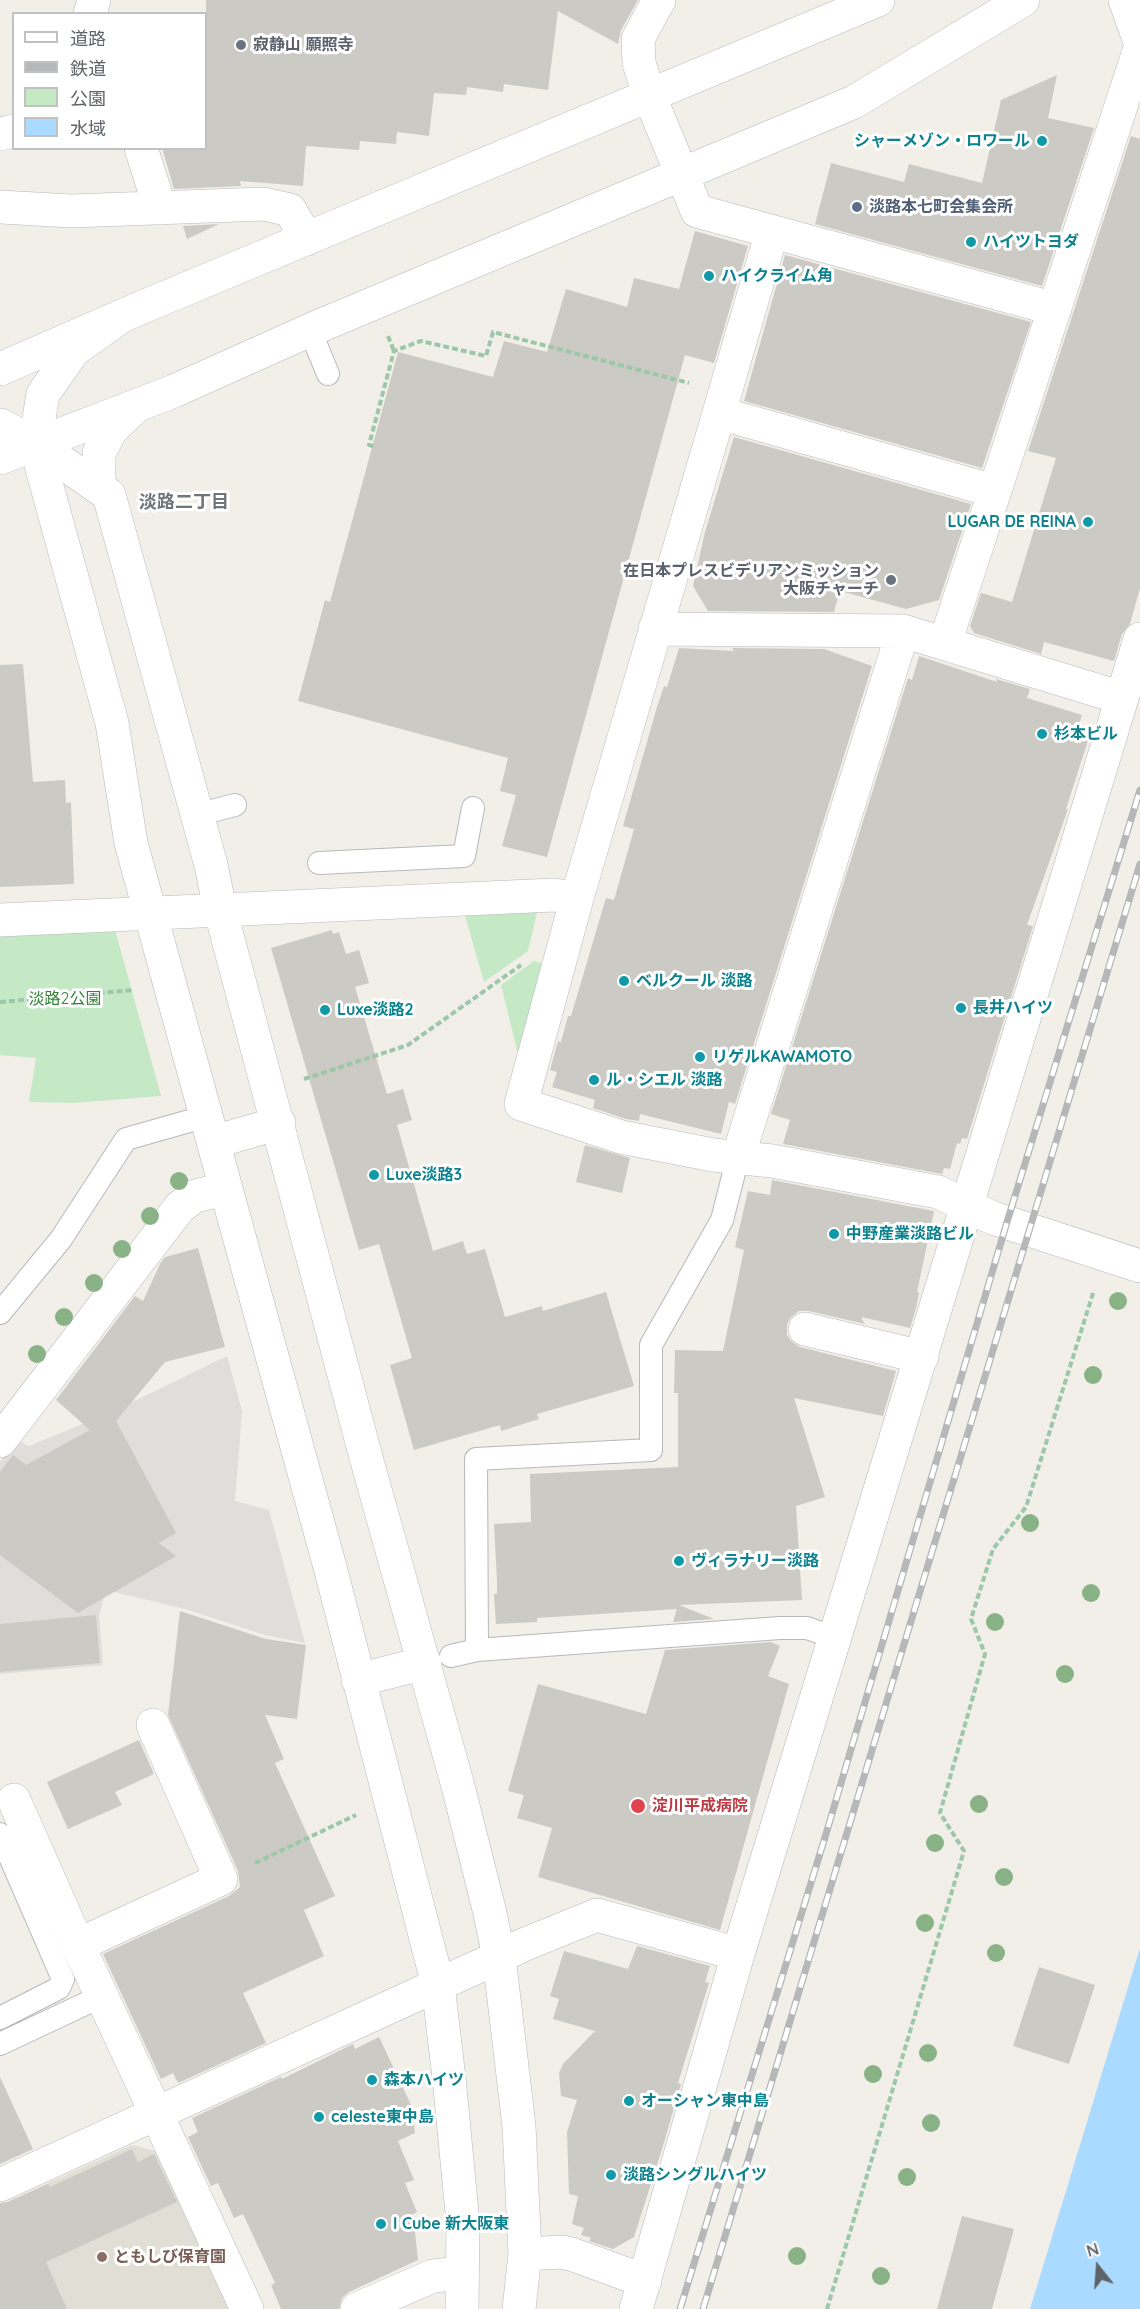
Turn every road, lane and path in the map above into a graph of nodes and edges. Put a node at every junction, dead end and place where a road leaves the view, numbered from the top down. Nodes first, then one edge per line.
1 (659, 0) edge
2 (878, 0) edge
3 (1023, 0) edge
4 (1125, 0) edge
5 (1140, 42) edge
6 (1140, 48) edge
7 (649, 95) junction
8 (142, 150) edge
9 (681, 174) junction
10 (0, 207) edge
11 (160, 208) junction
12 (772, 232) junction
13 (307, 240) junction
14 (1055, 309) junction
15 (119, 318) junction
16 (310, 330) junction
17 (386, 333) dead end
18 (394, 351) junction
19 (0, 369) edge
20 (328, 374) dead end
21 (722, 403) junction
22 (136, 406) junction
23 (0, 425) edge
24 (35, 443) junction
25 (373, 446) dead end
26 (0, 458) edge
27 (99, 486) junction
28 (994, 491) junction
29 (655, 629) junction
30 (903, 631) junction
31 (1140, 639) edge
32 (945, 643) junction
33 (1122, 698) junction
34 (235, 805) dead end
35 (473, 808) dead end
36 (196, 815) junction
37 (319, 863) dead end
38 (577, 898) junction
39 (220, 909) junction
40 (149, 913) junction
41 (0, 920) edge
42 (526, 961) dead end
43 (139, 990) dead end
44 (0, 1002) edge
45 (298, 1081) dead end
46 (279, 1123) junction
47 (210, 1129) junction
48 (738, 1157) junction
49 (225, 1188) junction
50 (967, 1205) junction
51 (1140, 1266) edge
52 (26, 1282) junction
53 (1096, 1282) dead end
54 (0, 1284) edge
55 (0, 1313) edge
56 (805, 1329) dead end
57 (922, 1357) junction
58 (0, 1442) edge
59 (835, 1638) junction
60 (477, 1650) junction
61 (438, 1660) junction
62 (358, 1680) junction
63 (153, 1725) dead end
64 (14, 1800) dead end
65 (391, 1802) junction
66 (0, 1834) edge
67 (221, 1879) junction
68 (78, 1945) junction
69 (738, 1954) junction
70 (499, 1957) junction
71 (438, 1985) junction
72 (102, 1996) junction
73 (0, 2018) edge
74 (0, 2044) edge
75 (155, 2113) junction
76 (0, 2184) edge
77 (525, 2254) junction
78 (461, 2273) junction
79 (641, 2295) edge
80 (247, 2309) edge
81 (357, 2309) edge
82 (462, 2309) edge
83 (519, 2309) edge
84 (827, 2309) edge

1 - 7 street
2 - 7 street
3 - 9 street
4 - 5 street
6 - 14 street
7 - 9 street
7 - 13 street
8 - 11 street
9 - 12 street
9 - 16 street
10 - 11 street
11 - 13 street
12 - 14 street
12 - 21 street
13 - 15 street
14 - 28 street
15 - 19 street
15 - 24 street
16 - 20 lane
16 - 22 street
17 - 18 path
18 - 21 path
18 - 25 path
21 - 28 street
21 - 29 street
22 - 24 street
22 - 27 street
23 - 24 street
24 - 26 street
24 - 27 street
24 - 40 street
27 - 36 street
28 - 32 street
29 - 30 street
29 - 38 street
30 - 32 street
30 - 48 street
31 - 33 street
32 - 33 street
33 - 50 street
34 - 36 lane
35 - 37 lane
36 - 39 street
38 - 39 street
38 - 48 street
39 - 40 street
39 - 46 street
40 - 41 street
40 - 47 street
42 - 45 path
43 - 44 path
46 - 47 street
46 - 61 street
47 - 49 street
47 - 52 lane
48 - 50 street
48 - 60 lane
49 - 58 street
49 - 62 street
50 - 51 street
50 - 57 street
52 - 54 lane
52 - 55 lane
53 - 84 path
56 - 57 street
57 - 59 street
59 - 60 lane
59 - 69 street
60 - 61 lane
61 - 62 street
61 - 70 street
62 - 65 street
63 - 67 street
64 - 68 street
65 - 67 path
65 - 71 street
66 - 73 lane
67 - 68 street
68 - 72 street
69 - 70 street
69 - 79 street
70 - 71 street
70 - 77 street
71 - 75 street
71 - 78 street
72 - 74 lane
72 - 75 street
75 - 76 street
75 - 80 street
77 - 79 street
77 - 83 street
78 - 81 street
78 - 82 street

